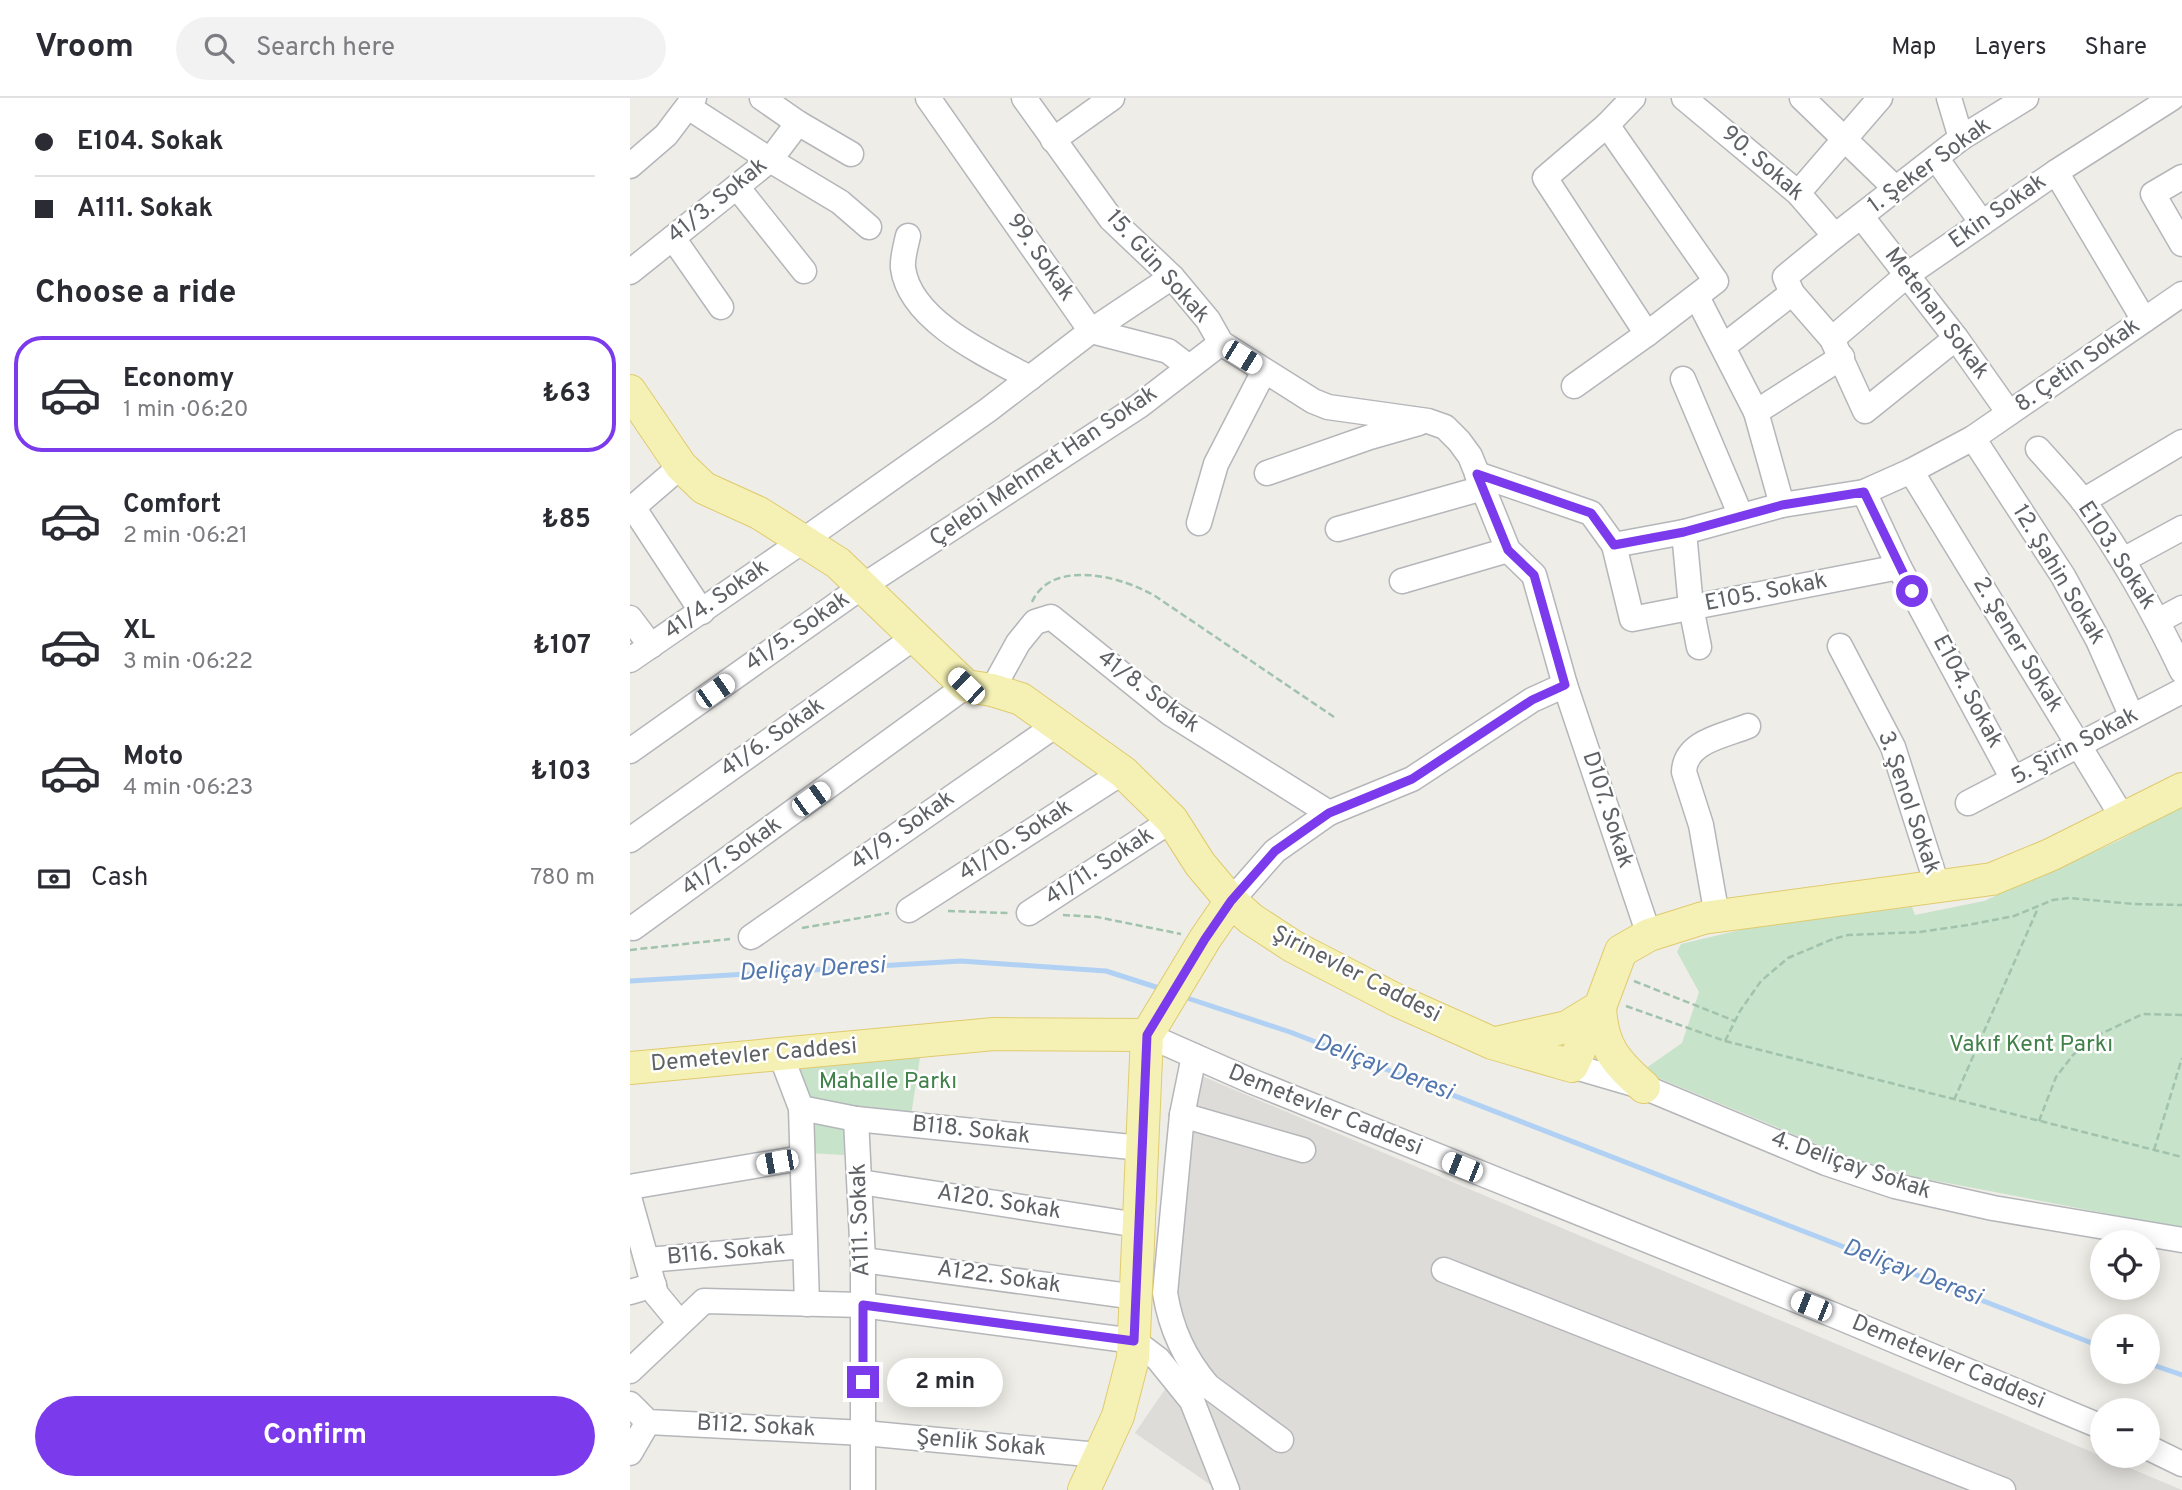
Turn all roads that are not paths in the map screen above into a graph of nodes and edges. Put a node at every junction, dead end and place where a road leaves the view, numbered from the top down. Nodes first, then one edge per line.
1 (762, 98) edge
2 (928, 98) edge
3 (1024, 98) edge
4 (1112, 98) edge
5 (1633, 98) edge
6 (1684, 98) edge
7 (1802, 98) edge
8 (1880, 98) edge
9 (1949, 98) edge
10 (2026, 98) edge
11 (2172, 98) edge
12 (691, 103) edge
13 (798, 123) junction
14 (1607, 125) junction
15 (1961, 138) junction
16 (1844, 139) junction
17 (1053, 140) junction
18 (851, 155) dead end
19 (1937, 158) junction
20 (770, 160) junction
21 (630, 166) edge
22 (2056, 172) junction
23 (2182, 177) edge
24 (737, 187) junction
25 (1895, 188) junction
26 (1798, 193) junction
27 (1861, 216) junction
28 (1982, 223) junction
29 (870, 227) dead end
30 (908, 236) dead end
31 (1835, 236) junction
32 (673, 238) junction
33 (2182, 244) edge
34 (804, 271) dead end
35 (630, 272) edge
36 (1907, 275) junction
37 (1172, 277) junction
38 (1793, 293) junction
39 (2182, 294) edge
40 (1697, 297) junction
41 (721, 307) dead end
42 (2144, 320) junction
43 (1091, 331) junction
44 (1647, 334) junction
45 (1955, 338) junction
46 (1220, 343) junction
47 (1724, 346) junction
48 (1837, 347) junction
49 (1189, 367) junction
50 (1264, 371) junction
51 (1030, 378) junction
52 (1683, 379) dead end
53 (1574, 386) dead end
54 (630, 391) edge
55 (1756, 412) junction
56 (2009, 413) junction
57 (1428, 421) junction
58 (1973, 438) junction
59 (2182, 442) edge
60 (2038, 449) dead end
61 (681, 466) junction
62 (1911, 471) junction
63 (1267, 473) dead end
64 (1480, 481) junction
65 (1864, 492) junction
66 (2083, 501) junction
67 (1782, 505) junction
68 (631, 509) edge
69 (1741, 516) junction
70 (1199, 523) dead end
71 (2182, 528) edge
72 (1338, 530) dead end
73 (1684, 532) junction
74 (804, 540) junction
75 (1614, 545) junction
76 (1508, 550) junction
77 (2123, 560) junction
78 (1899, 567) junction
79 (1402, 581) dead end
80 (863, 586) junction
81 (1691, 607) junction
82 (2182, 608) edge
83 (702, 612) junction
84 (630, 618) edge
85 (2158, 621) junction
86 (915, 637) junction
87 (650, 646) junction
88 (1840, 646) dead end
89 (1699, 648) dead end
90 (630, 660) edge
91 (2182, 671) edge
92 (1565, 685) junction
93 (979, 688) junction
94 (2182, 691) edge
95 (2132, 717) junction
96 (1056, 725) junction
97 (1748, 726) dead end
98 (2078, 746) junction
99 (630, 751) edge
100 (1124, 772) junction
101 (2014, 779) junction
102 (2182, 789) edge
103 (1968, 803) dead end
104 (1329, 813) junction
105 (2123, 818) junction
106 (1172, 820) junction
107 (630, 840) edge
108 (1937, 885) junction
109 (1231, 901) junction
110 (909, 910) dead end
111 (1029, 914) dead end
112 (1717, 916) junction
113 (634, 934) edge
114 (1649, 935) junction
115 (751, 937) dead end
116 (1605, 992) junction
117 (1151, 1030) junction
118 (1492, 1043) junction
119 (780, 1054) junction
120 (1194, 1056) junction
121 (1572, 1066) junction
122 (630, 1068) edge
123 (1644, 1087) junction
124 (801, 1108) junction
125 (1182, 1115) junction
126 (856, 1119) junction
127 (1141, 1148) junction
128 (1303, 1150) dead end
129 (802, 1158) junction
130 (860, 1181) junction
131 (630, 1187) edge
132 (630, 1201) edge
133 (1138, 1225) junction
134 (2182, 1240) edge
135 (804, 1246) junction
136 (648, 1260) junction
137 (863, 1260) junction
138 (1444, 1270) dead end
139 (654, 1285) junction
140 (630, 1292) edge
141 (1136, 1297) junction
142 (807, 1304) junction
143 (863, 1305) junction
144 (680, 1323) junction
145 (1134, 1341) junction
146 (630, 1371) edge
147 (630, 1404) edge
148 (648, 1422) junction
149 (2090, 1422) edge
150 (864, 1433) junction
151 (1281, 1440) dead end
152 (630, 1453) edge
153 (2160, 1453) edge
154 (1098, 1455) junction
155 (2182, 1464) edge
156 (863, 1490) edge
157 (1084, 1490) edge
158 (1227, 1490) edge
159 (2003, 1490) edge

1 - 13 street
2 - 43 street, 99. Sokak
3 - 17 street, 15. Gün Sokak
4 - 17 street
5 - 14 street
6 - 26 street, 90. Sokak
7 - 16 street
8 - 16 street
9 - 15 street
10 - 15 street, 1. Şeker Sokak
11 - 22 street, Ekin Sokak
12 - 20 street
12 - 21 street
13 - 18 street
13 - 20 street, 41/3. Sokak
14 - 40 street
14 - 44 street
15 - 19 street, 1. Şeker Sokak
16 - 25 street
16 - 26 street
17 - 37 street, 15. Gün Sokak
19 - 25 street, 1. Şeker Sokak
19 - 28 street
20 - 24 street, 41/3. Sokak
20 - 29 street
22 - 28 street, Ekin Sokak
22 - 42 street
23 - 33 street
24 - 32 street, 41/3. Sokak
24 - 34 street
25 - 27 street, 1. Şeker Sokak
26 - 31 street, 90. Sokak
27 - 31 street, 1. Şeker Sokak
27 - 36 street, Metehan Sokak
28 - 36 street, Ekin Sokak
30 - 51 street
31 - 38 street, 1. Şeker Sokak
32 - 35 street, 41/3. Sokak
32 - 41 street
36 - 45 street, Metehan Sokak
36 - 48 street, Ekin Sokak
37 - 43 street, 41/4. Sokak
37 - 46 street, 15. Gün Sokak
38 - 47 street
38 - 48 street
39 - 42 street, 8. Çetin Sokak
40 - 44 street
40 - 47 street
42 - 56 street, 8. Çetin Sokak
43 - 49 street
43 - 51 street, 41/4. Sokak
44 - 53 street
45 - 48 street
45 - 56 street, Metehan Sokak
46 - 49 street, Çelebi Mehmet Han Sokak
46 - 50 street, 15. Gün Sokak
47 - 55 street
48 - 55 street
49 - 80 street, Çelebi Mehmet Han Sokak
50 - 57 street, 15. Gün Sokak
50 - 70 street
51 - 74 street, 41/4. Sokak
52 - 69 street
54 - 61 main road, Şirinevler Caddesi
55 - 67 street
56 - 58 street, 8. Çetin Sokak
57 - 63 street
57 - 64 street, 15. Gün Sokak
58 - 62 street, 8. Çetin Sokak
58 - 95 street, 12. Şahin Sokak
59 - 66 street
60 - 66 street, E103. Sokak
61 - 68 street
61 - 74 main road, Şirinevler Caddesi
62 - 65 street, 8. Çetin Sokak
62 - 98 street, 2. Şener Sokak
64 - 72 street
64 - 75 street
64 - 76 street, 15. Gün Sokak
65 - 67 street, 8. Çetin Sokak
65 - 78 street, E104. Sokak
66 - 77 street, E103. Sokak
67 - 69 street, 8. Çetin Sokak
68 - 83 street
69 - 73 street, 8. Çetin Sokak
71 - 77 street
73 - 75 street, 8. Çetin Sokak
73 - 81 street
74 - 80 main road, Şirinevler Caddesi
74 - 83 street, 41/4. Sokak
75 - 81 street, E105. Sokak
76 - 79 street
76 - 92 street, 15. Gün Sokak
77 - 85 street, E103. Sokak
78 - 81 street, E105. Sokak
78 - 101 street, E104. Sokak
80 - 86 main road, Şirinevler Caddesi
80 - 99 street, 41/5. Sokak
81 - 89 street
82 - 85 street
83 - 87 street, 41/4. Sokak
84 - 87 street
85 - 91 street, E103. Sokak
86 - 93 main road, Şirinevler Caddesi
86 - 107 street, 41/6. Sokak
87 - 90 street, 41/4. Sokak
88 - 108 street, 3. Şenol Sokak
92 - 104 street
92 - 114 street, D107. Sokak
93 - 96 main road, Şirinevler Caddesi
93 - 104 street, 41/8. Sokak
93 - 113 street, 41/7. Sokak
94 - 95 street, 5. Şirin Sokak
95 - 98 street, 5. Şirin Sokak
96 - 100 main road, Şirinevler Caddesi
96 - 115 street, 41/9. Sokak
97 - 112 street
98 - 101 street, 5. Şirin Sokak
98 - 105 street, 2. Şener Sokak
100 - 106 main road, Şirinevler Caddesi
100 - 110 street, 41/10. Sokak
101 - 103 street, 5. Şirin Sokak
102 - 105 main road
104 - 109 street
105 - 108 main road
106 - 109 main road, Şirinevler Caddesi
106 - 111 street, 41/11. Sokak
108 - 112 main road
109 - 117 main road
109 - 118 main road, Şirinevler Caddesi
112 - 114 main road
114 - 116 main road
116 - 118 main road
116 - 121 main road
116 - 123 main road
117 - 119 main road, Demetevler Caddesi
117 - 120 street, Demetevler Caddesi
117 - 127 main road
118 - 121 main road, Şirinevler Caddesi
119 - 122 main road, Demetevler Caddesi
119 - 124 street
120 - 125 street
120 - 149 street, Demetevler Caddesi
121 - 123 street, 4. Deliçay Sokak
123 - 134 street, 4. Deliçay Sokak
124 - 126 street, B118. Sokak
124 - 129 street
125 - 128 street
125 - 151 street
126 - 127 street, B118. Sokak
126 - 130 street, A111. Sokak
127 - 133 main road
129 - 131 street
129 - 135 street
130 - 133 street, A120. Sokak
130 - 137 street, A111. Sokak
132 - 136 street
133 - 141 main road
135 - 136 street, B116. Sokak
135 - 142 street
136 - 139 street
137 - 141 street, A122. Sokak
137 - 143 street, A111. Sokak
138 - 159 street
139 - 140 street
139 - 144 street
141 - 145 main road
142 - 143 street
142 - 144 street
143 - 145 street
143 - 150 street, A111. Sokak
144 - 146 street
145 - 154 main road
145 - 158 street
147 - 148 street
148 - 150 street, B112. Sokak
148 - 152 street
150 - 154 street, Şenlik Sokak
150 - 156 street, A111. Sokak
153 - 155 street
154 - 157 main road

